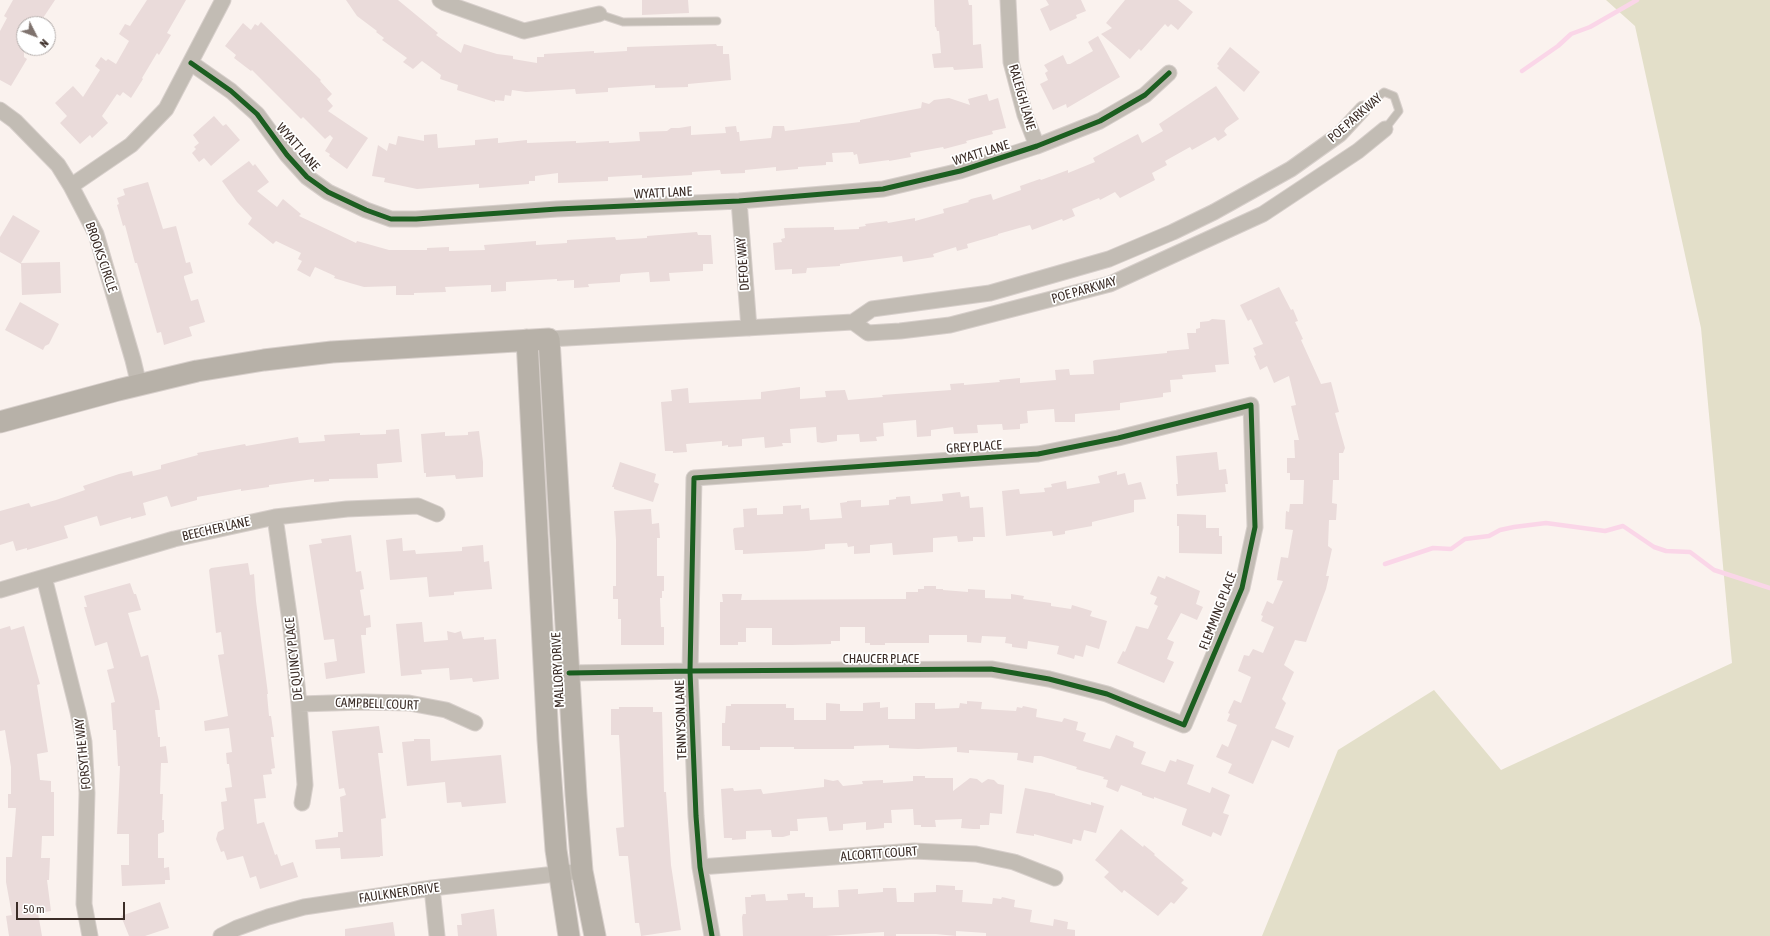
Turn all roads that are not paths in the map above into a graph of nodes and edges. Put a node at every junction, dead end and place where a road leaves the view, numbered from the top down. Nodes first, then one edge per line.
1 (223, 0) edge
2 (440, 0) edge
3 (1008, 0) edge
4 (599, 14) joint
5 (717, 21) dead end
6 (191, 63) junction
7 (1169, 73) dead end
8 (1363, 109) joint
9 (0, 110) edge
10 (1385, 129) joint
11 (1037, 146) junction
12 (71, 186) junction
13 (739, 201) junction
14 (853, 322) junction
15 (749, 328) junction
16 (549, 339) junction
17 (527, 340) junction
18 (138, 385) junction
19 (1251, 404) joint
20 (0, 422) edge
21 (694, 478) joint
22 (437, 514) dead end
23 (275, 516) junction
24 (44, 577) junction
25 (0, 590) edge
26 (690, 671) junction
27 (569, 673) junction
28 (299, 704) junction
29 (475, 723) dead end
30 (1184, 725) joint
31 (302, 803) dead end
32 (700, 867) junction
33 (582, 871) junction
34 (559, 874) junction
35 (1055, 878) dead end
36 (432, 888) junction
37 (90, 936) edge
38 (221, 936) edge
39 (437, 936) edge
40 (569, 936) edge
41 (595, 936) edge
42 (712, 936) edge

1 - 6 street
2 - 4 street
3 - 11 street, RALEIGH LANE
4 - 5 lane
6 - 12 street
6 - 13 street, WYATT LANE
7 - 11 street, WYATT LANE
8 - 10 lane, POE PARKWAY
8 - 14 street, POE PARKWAY
9 - 12 street, BROOKS CIRCLE
10 - 14 street, POE PARKWAY
11 - 13 street, WYATT LANE
12 - 18 street, BROOKS CIRCLE
13 - 15 street, DEFOE WAY
14 - 15 street
15 - 16 street
16 - 17 main road
16 - 27 main road, MALLORY DRIVE
17 - 18 main road
17 - 34 main road
18 - 20 main road
19 - 21 street, GREY PLACE
19 - 30 street, FLEMMING PLACE
21 - 26 street, TENNYSON LANE
22 - 23 street, BEECHER LANE
23 - 24 street, BEECHER LANE
23 - 28 street, DE QUINCY PLACE
24 - 25 street, BEECHER LANE
24 - 37 street, FORSYTHE WAY
26 - 27 street, CHAUCER PLACE
26 - 30 street, CHAUCER PLACE
26 - 32 street, TENNYSON LANE
27 - 33 main road, MALLORY DRIVE
28 - 29 street, CAMPBELL COURT
28 - 31 street, DE QUINCY PLACE
32 - 35 street, ALCORTT COURT
32 - 42 street, TENNYSON LANE
33 - 34 street, FAULKNER DRIVE
33 - 41 main road, MALLORY DRIVE
34 - 36 street, FAULKNER DRIVE
34 - 40 main road
36 - 38 street, FAULKNER DRIVE
36 - 39 street

